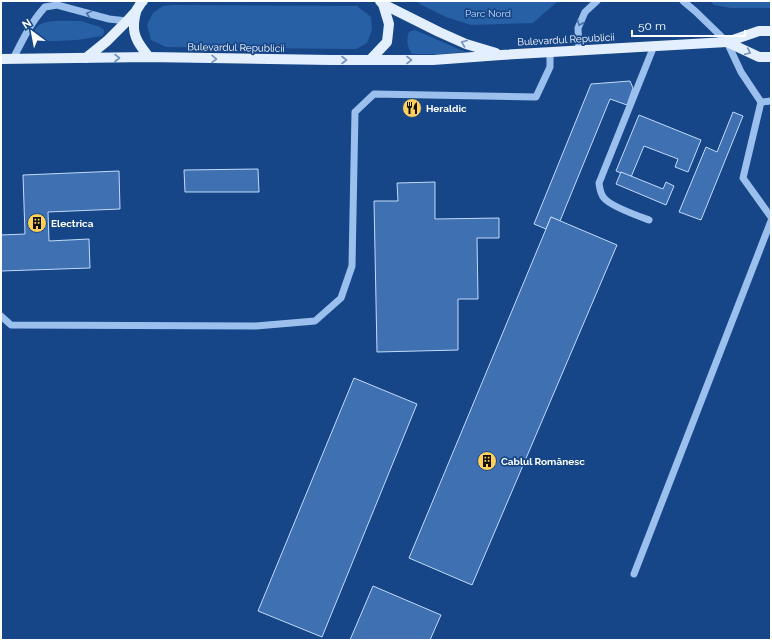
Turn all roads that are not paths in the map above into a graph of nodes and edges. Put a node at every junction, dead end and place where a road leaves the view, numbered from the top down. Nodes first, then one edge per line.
1 (598, 1) edge
2 (683, 1) edge
3 (381, 2) edge
4 (140, 4) edge
5 (127, 21) junction
6 (771, 31) edge
7 (727, 42) junction
8 (654, 46) junction
9 (579, 50) junction
10 (550, 52) junction
11 (501, 54) junction
12 (149, 57) junction
13 (771, 57) edge
14 (86, 58) junction
15 (1, 59) edge
16 (13, 59) junction
17 (370, 60) junction
18 (771, 101) edge
19 (761, 102) junction
20 (771, 217) edge
21 (649, 220) dead end
22 (771, 221) edge
23 (1, 316) edge
24 (634, 574) dead end

1 -> 9 lane
2 - 7 lane
11 -> 3 main road, Bulevardul Republicii
3 - 17 main road, Bulevardul Republicii
4 - 5 main road
4 - 12 main road
5 - 14 main road
5 -> 16 lane
6 - 7 main road, Bulevardul Republicii
7 - 8 main road, Bulevardul Republicii
7 -> 13 main road, Bulevardul Republicii
7 - 19 lane
8 - 9 main road, Bulevardul Republicii
8 - 21 lane
9 - 10 main road, Bulevardul Republicii
10 - 11 main road, Bulevardul Republicii
10 - 23 lane
17 -> 11 main road, Bulevardul Republicii
14 -> 12 main road, Bulevardul Republicii
12 -> 17 main road, Bulevardul Republicii
14 - 16 main road, Bulevardul Republicii
15 - 16 main road, Bulevardul Republicii
18 - 19 lane
19 - 20 lane
22 - 24 lane

